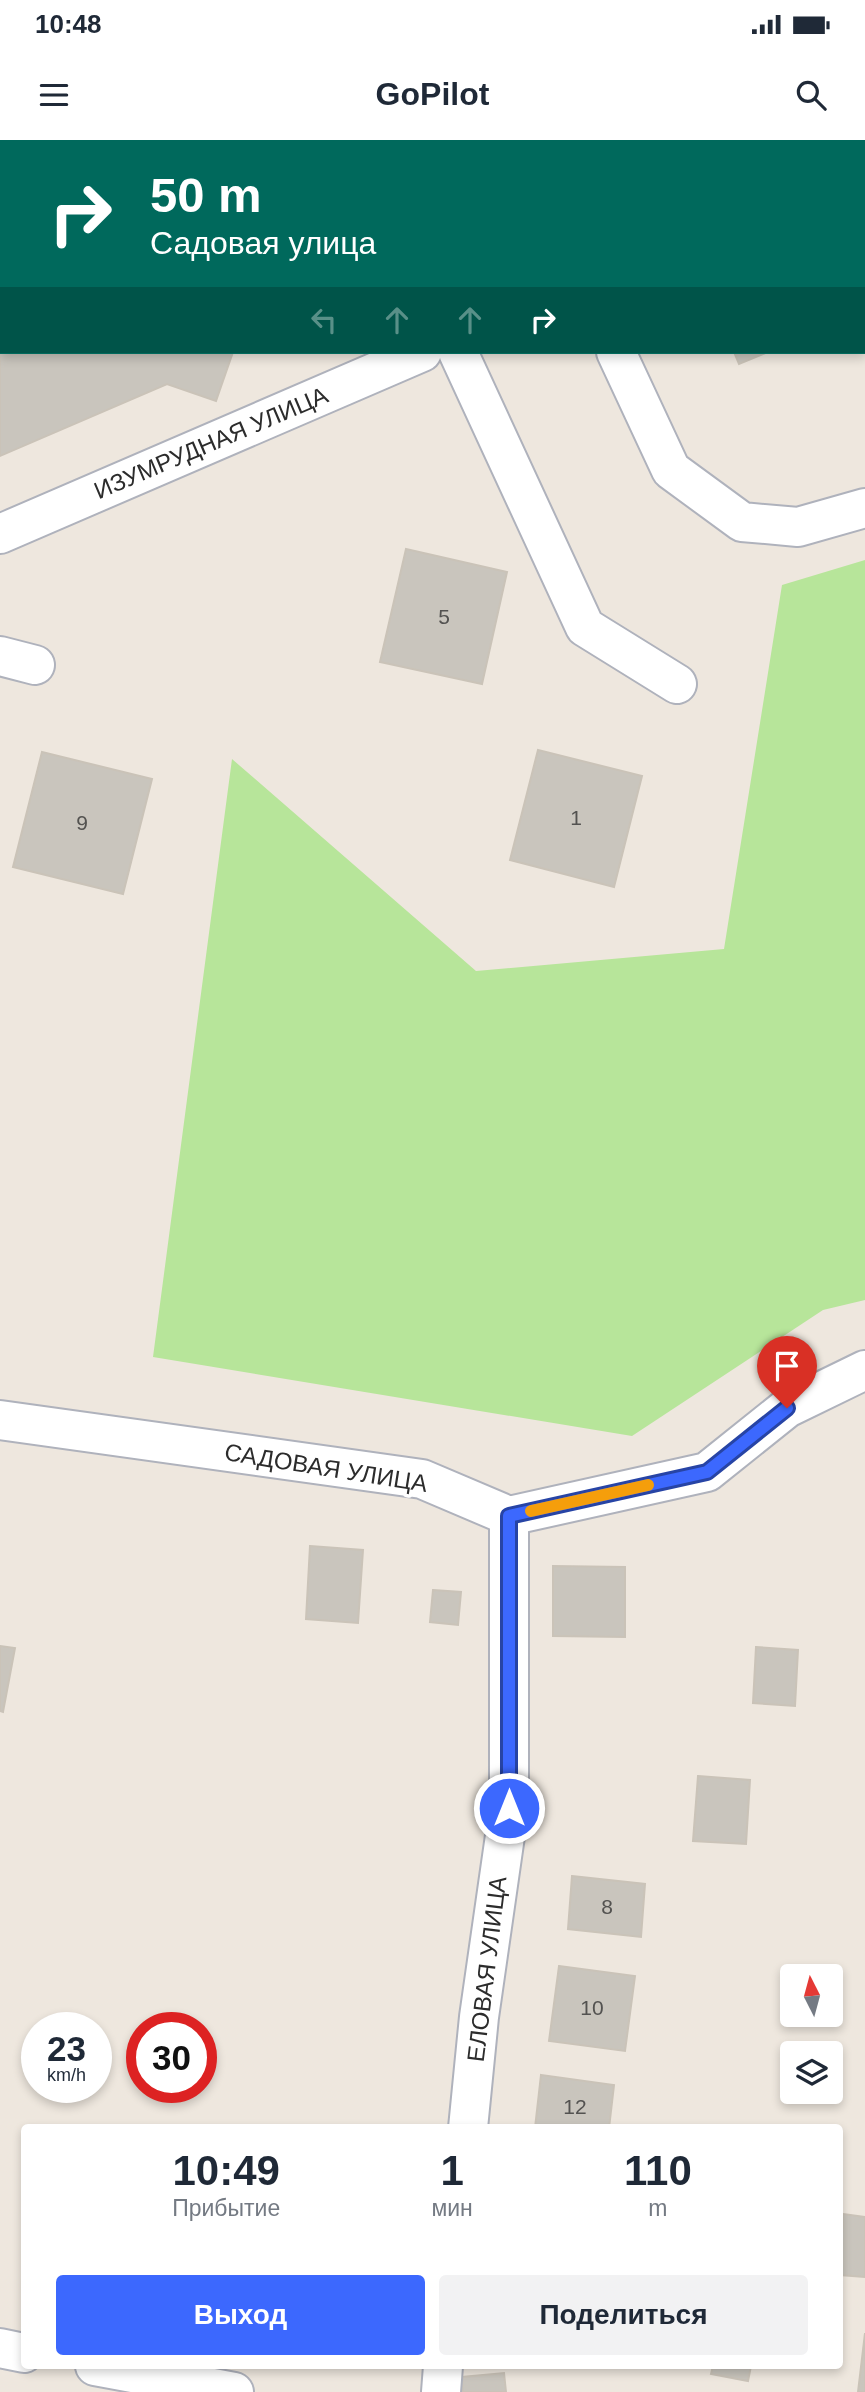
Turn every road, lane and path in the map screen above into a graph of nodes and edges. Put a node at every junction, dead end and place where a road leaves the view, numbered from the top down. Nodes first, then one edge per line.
1 (417, 354) edge
2 (459, 354) edge
3 (617, 354) edge
4 (865, 508) edge
5 (0, 534) edge
6 (677, 684) dead end
7 (865, 1370) edge
8 (0, 1420) edge
9 (509, 1516) junction
10 (468, 2124) edge
11 (0, 2348) edge
12 (21, 2352) edge
13 (111, 2369) edge
14 (443, 2369) edge
15 (234, 2392) edge
16 (441, 2392) edge

1 - 5 street, ИЗУМРУДНАЯ УЛИЦА
2 - 6 street
3 - 4 street
7 - 9 street
8 - 9 street, САДОВАЯ УЛИЦА
9 - 10 street, ЕЛОВАЯ УЛИЦА
11 - 12 street
13 - 15 street
14 - 16 street

